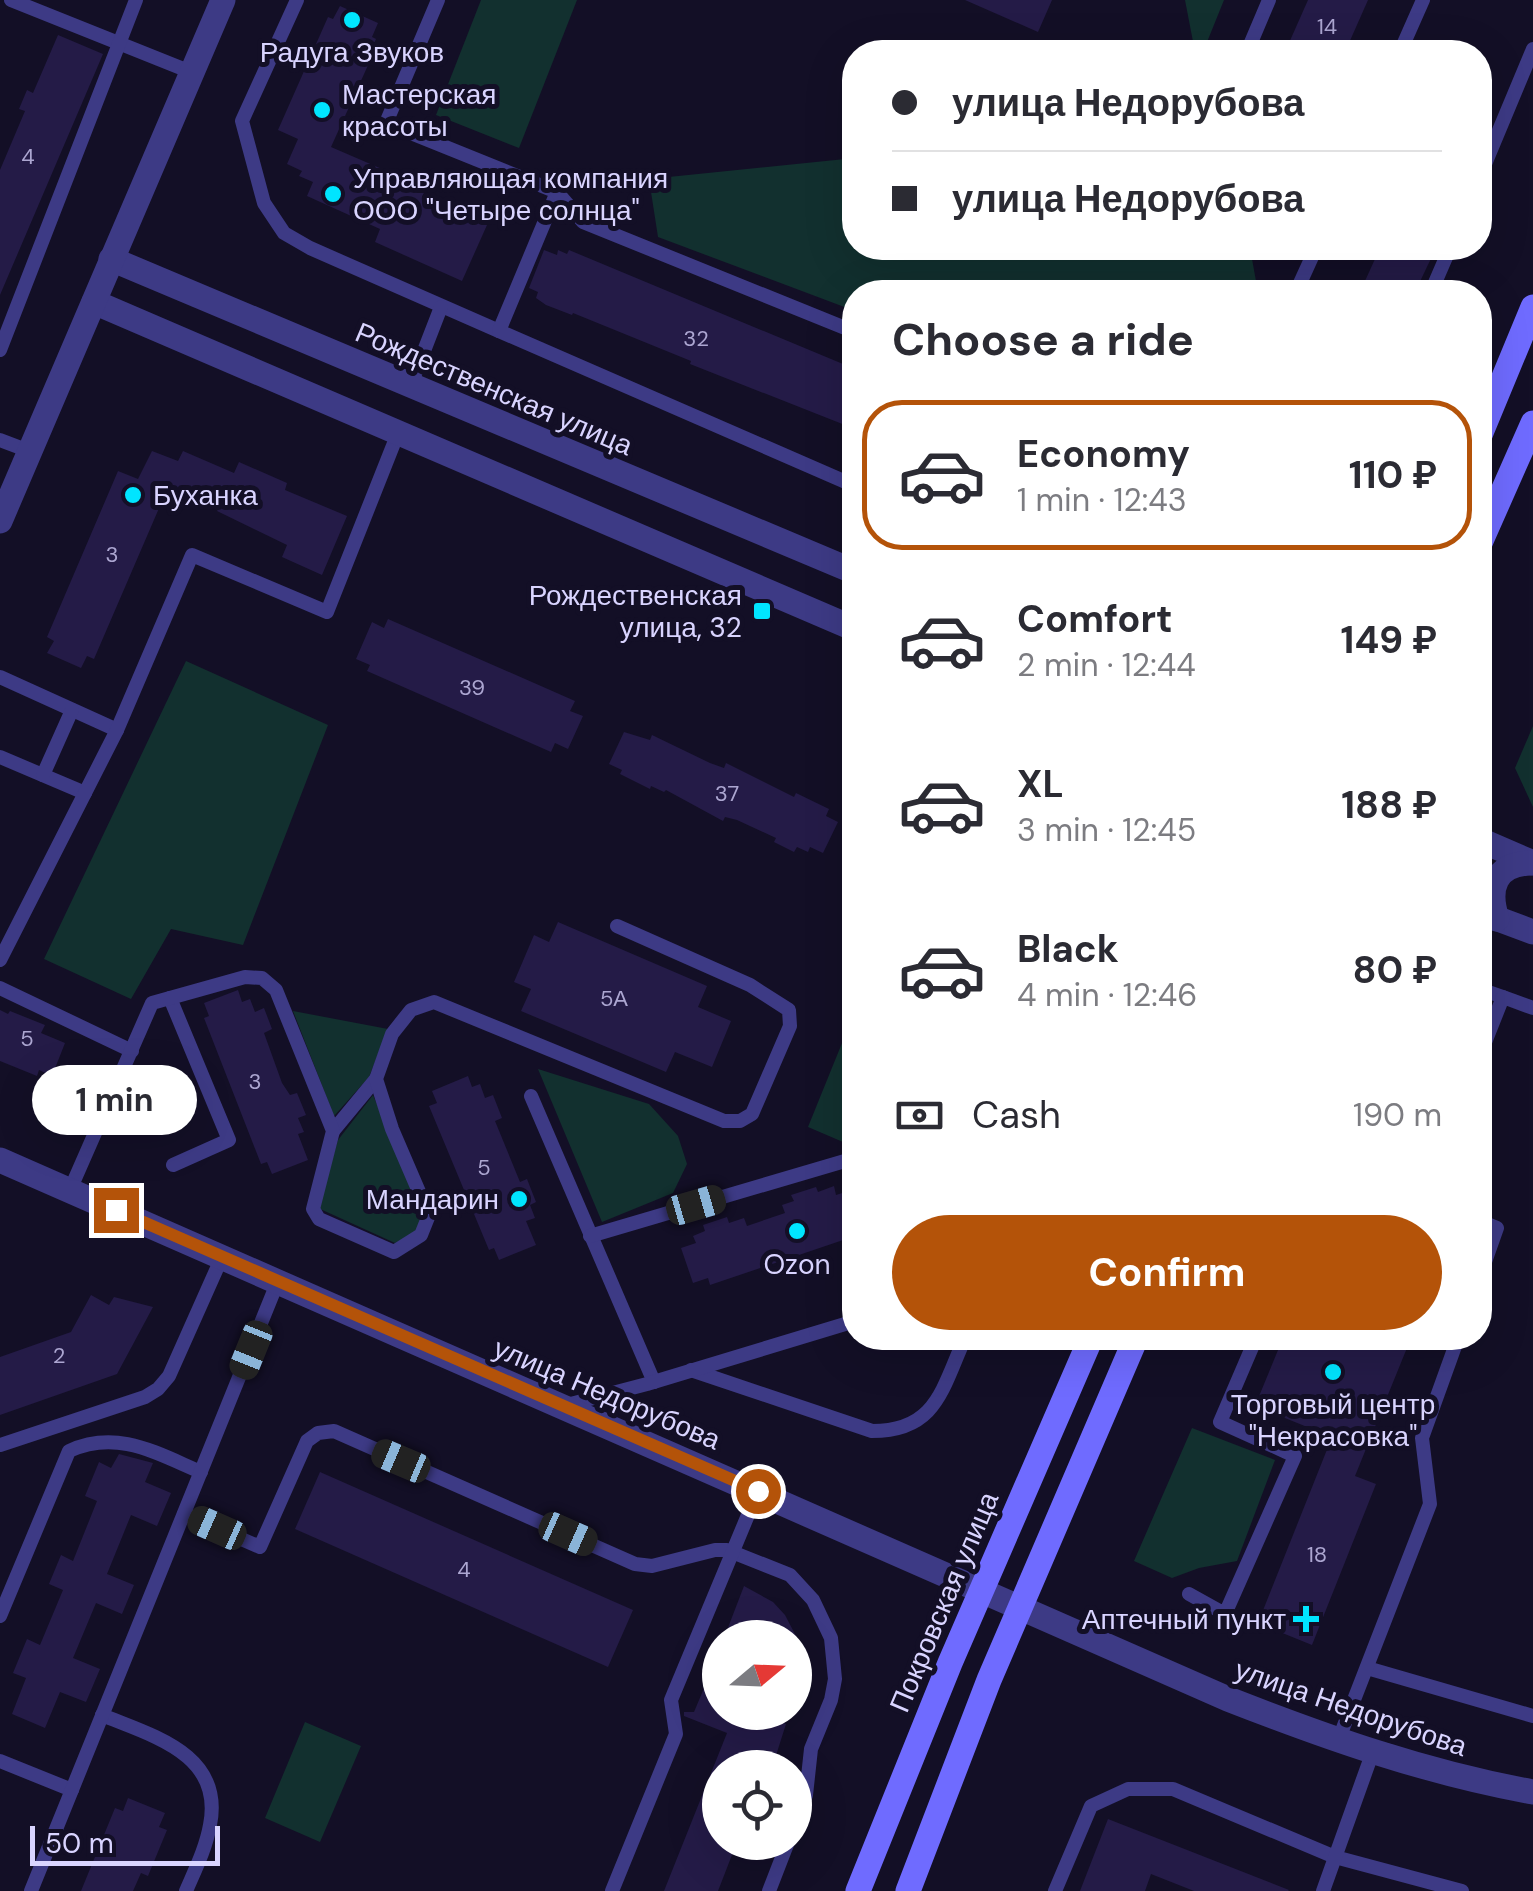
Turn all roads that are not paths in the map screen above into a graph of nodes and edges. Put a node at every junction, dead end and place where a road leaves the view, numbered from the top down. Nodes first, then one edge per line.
1 (11, 0) edge
2 (136, 0) edge
3 (223, 0) edge
4 (296, 0) edge
5 (438, 0) edge
6 (1269, 0) edge
7 (1423, 0) edge
8 (1252, 40) edge
9 (1405, 40) edge
10 (118, 43) junction
11 (1533, 49) edge
12 (191, 72) junction
13 (1492, 147) edge
14 (556, 192) junction
15 (111, 259) junction
16 (94, 302) junction
17 (441, 307) junction
18 (1533, 308) edge
19 (842, 327) edge
20 (499, 331) junction
21 (0, 350) edge
22 (410, 387) junction
23 (1492, 406) edge
24 (1533, 423) edge
25 (398, 433) junction
26 (0, 440) edge
27 (29, 451) junction
28 (842, 480) edge
29 (1492, 517) edge
30 (0, 522) edge
31 (842, 567) edge
32 (842, 623) edge
33 (0, 678) edge
34 (72, 710) junction
35 (117, 730) junction
36 (0, 757) edge
37 (43, 775) junction
38 (85, 793) junction
39 (1492, 845) edge
40 (1532, 863) edge
41 (1492, 887) edge
42 (1492, 917) edge
43 (617, 926) dead end
44 (1533, 932) edge
45 (0, 960) edge
46 (0, 988) edge
47 (1492, 993) edge
48 (1503, 997) junction
49 (170, 998) junction
50 (1533, 1008) edge
51 (1492, 1025) edge
52 (132, 1051) junction
53 (376, 1080) junction
54 (531, 1096) dead end
55 (333, 1131) junction
56 (0, 1160) edge
57 (842, 1162) edge
58 (173, 1164) dead end
59 (70, 1190) junction
60 (590, 1236) junction
61 (222, 1257) junction
62 (278, 1282) junction
63 (842, 1325) edge
64 (960, 1350) edge
65 (1085, 1350) edge
66 (1131, 1350) edge
67 (1251, 1350) edge
68 (1454, 1350) edge
69 (692, 1370) junction
70 (654, 1382) junction
71 (562, 1406) junction
72 (0, 1445) edge
73 (201, 1472) junction
74 (758, 1491) junction
75 (184, 1514) junction
76 (733, 1552) junction
77 (982, 1590) junction
78 (1189, 1594) dead end
79 (1021, 1606) junction
80 (0, 1616) edge
81 (1367, 1668) junction
82 (102, 1715) junction
83 (1533, 1716) edge
84 (1338, 1742) junction
85 (812, 1750) edge
86 (1372, 1754) junction
87 (0, 1760) edge
88 (72, 1790) junction
89 (1533, 1792) edge
90 (1335, 1857) junction
91 (781, 1860) edge
92 (31, 1891) edge
93 (186, 1891) edge
94 (612, 1891) edge
95 (769, 1891) edge
96 (858, 1891) edge
97 (908, 1891) edge
98 (1055, 1891) edge
99 (1322, 1891) edge
100 (1462, 1891) edge

1 - 10 lane
2 - 10 lane
3 - 12 street
4 - 17 lane
5 - 14 lane
6 - 8 lane
7 - 9 lane
10 - 12 lane
10 - 21 lane
11 - 13 lane
12 - 15 street
14 - 19 lane
14 - 20 lane
15 - 16 street
15 - 22 street, Рождественская улица
16 - 25 street
16 - 27 street
17 - 20 lane
17 - 22 lane
18 - 23 main road
20 - 28 lane
22 - 31 street, Рождественская улица
24 - 29 main road
25 - 32 street
25 - 35 lane
26 - 27 lane
27 - 30 street
33 - 34 lane
34 - 35 lane
34 - 37 lane
35 - 38 lane
36 - 37 lane
37 - 38 lane
38 - 45 lane
39 - 40 street
40 - 41 street
42 - 44 street
43 - 53 lane
46 - 52 lane
47 - 48 lane
48 - 50 lane
48 - 51 lane
49 - 52 lane
49 - 55 lane
49 - 58 lane
52 - 59 lane
53 - 55 lane
53 - 55 lane
54 - 60 lane
56 - 59 street, улица Недорубова
57 - 60 lane
59 - 61 street, улица Недорубова
60 - 70 lane
61 - 62 street, улица Недорубова
61 - 72 lane
62 - 71 street, улица Недорубова
62 - 73 lane
63 - 69 lane
64 - 69 lane
65 - 77 main road, Покровская улица
66 - 79 main road
67 - 78 lane
68 - 81 lane
69 - 70 lane
70 - 71 lane
71 - 74 street, улица Недорубова
73 - 75 lane
73 - 80 lane
74 - 76 lane
74 - 77 street, улица Недорубова
75 - 76 lane
75 - 82 lane
76 - 85 lane
76 - 94 lane
77 - 79 street, улица Недорубова
77 - 96 main road, Покровская улица
79 - 84 street, улица Недорубова
79 - 97 main road
81 - 83 lane
81 - 84 lane
82 - 88 lane
82 - 93 lane
84 - 86 street, улица Недорубова
86 - 89 street, улица Недорубова
86 - 90 lane
87 - 88 lane
88 - 92 lane
90 - 98 lane
90 - 99 lane
90 - 100 lane
91 - 95 lane

